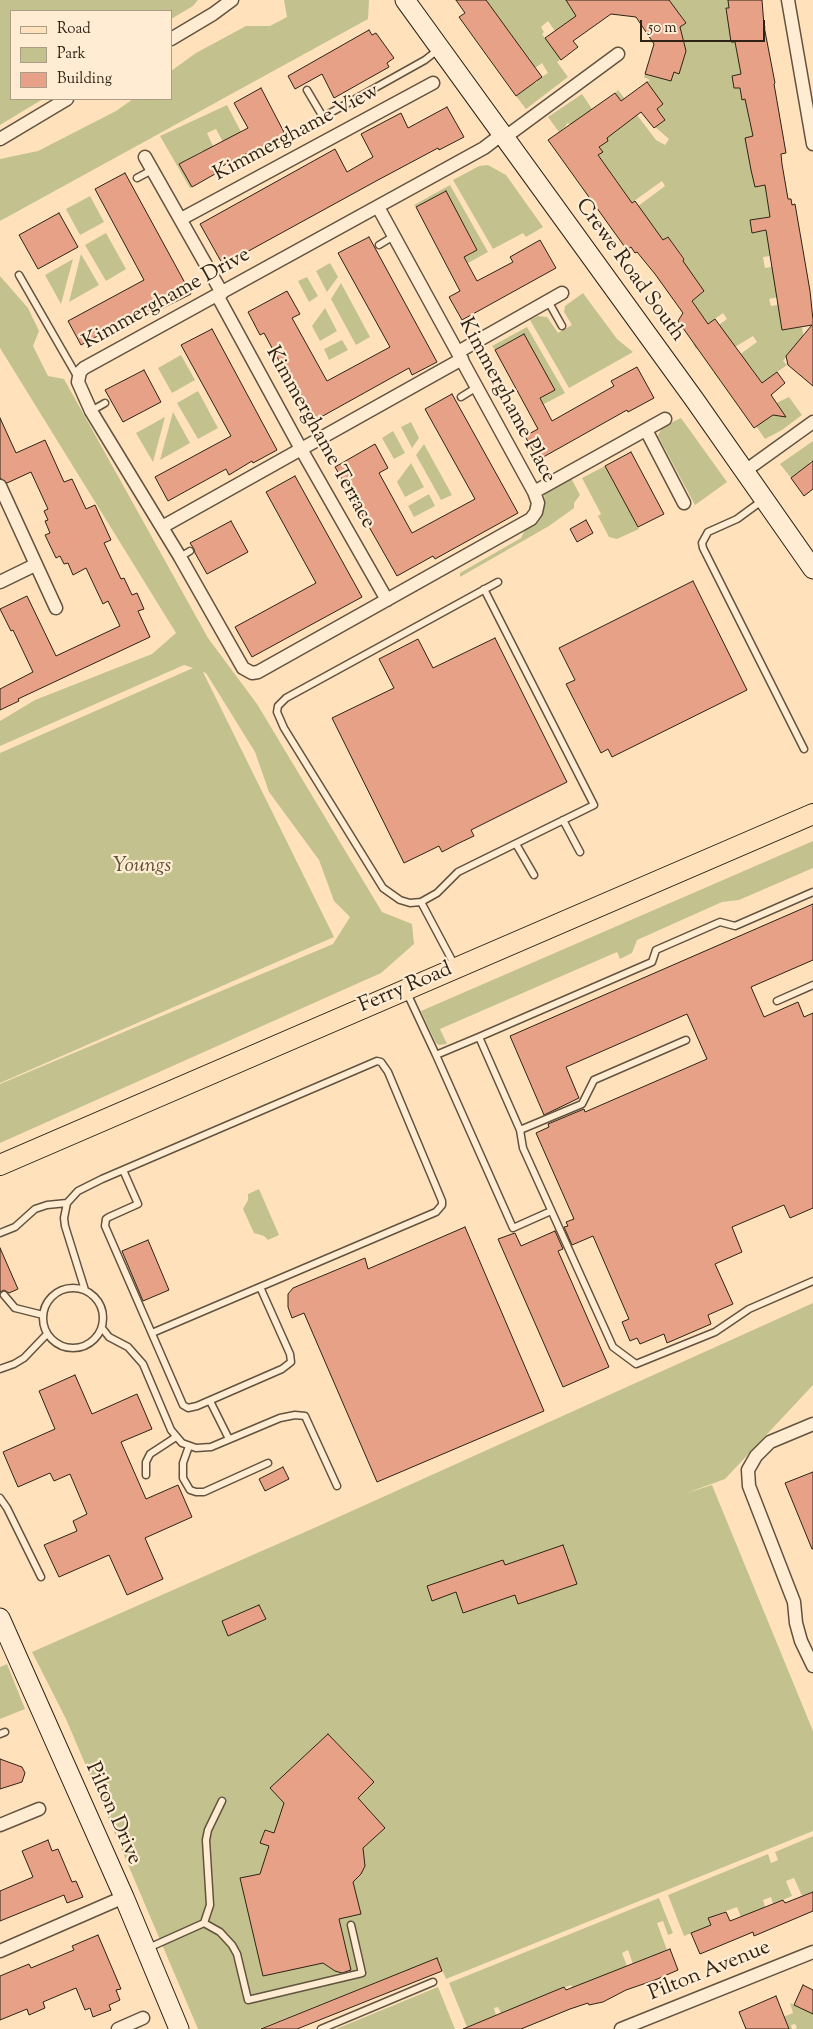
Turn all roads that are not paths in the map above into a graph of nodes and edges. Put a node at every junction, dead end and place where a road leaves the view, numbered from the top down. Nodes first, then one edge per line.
1 (232, 0) edge
2 (405, 0) edge
3 (788, 0) edge
4 (172, 38) edge
5 (440, 48) junction
6 (618, 54) dead end
7 (433, 83) dead end
8 (307, 90) dead end
9 (65, 100) edge
10 (503, 136) junction
11 (0, 139) edge
12 (813, 144) edge
13 (145, 157) dead end
14 (152, 170) junction
15 (137, 178) dead end
16 (378, 206) junction
17 (181, 220) junction
18 (394, 236) junction
19 (379, 245) dead end
20 (19, 275) dead end
21 (562, 293) dead end
22 (219, 294) junction
23 (548, 301) junction
24 (562, 326) dead end
25 (460, 355) junction
26 (78, 377) junction
27 (478, 387) junction
28 (461, 396) dead end
29 (105, 403) dead end
30 (91, 411) junction
31 (665, 419) dead end
32 (813, 422) edge
33 (646, 430) junction
34 (301, 450) junction
35 (745, 471) junction
36 (0, 486) edge
37 (534, 492) junction
38 (764, 499) junction
39 (684, 503) dead end
40 (162, 527) junction
41 (35, 565) junction
42 (813, 568) edge
43 (0, 582) edge
44 (498, 582) dead end
45 (484, 589) junction
46 (387, 600) junction
47 (56, 608) dead end
48 (252, 673) joint
49 (804, 749) dead end
50 (813, 814) edge
51 (563, 820) junction
52 (516, 844) junction
53 (580, 852) dead end
54 (534, 875) dead end
55 (813, 892) edge
56 (421, 902) junction
57 (455, 967) junction
58 (813, 985) edge
59 (405, 989) junction
60 (777, 1001) dead end
61 (479, 1037) junction
62 (686, 1040) dead end
63 (436, 1055) junction
64 (520, 1130) junction
65 (0, 1165) edge
66 (124, 1170) junction
67 (67, 1203) junction
68 (551, 1211) junction
69 (0, 1233) edge
70 (813, 1280) edge
71 (260, 1287) junction
72 (85, 1290) junction
73 (4, 1295) dead end
74 (43, 1315) junction
75 (102, 1328) junction
76 (152, 1333) junction
77 (47, 1334) junction
78 (0, 1369) edge
79 (210, 1401) junction
80 (813, 1424) edge
81 (176, 1438) junction
82 (229, 1439) junction
83 (189, 1446) junction
84 (268, 1463) dead end
85 (146, 1475) dead end
86 (337, 1486) dead end
87 (0, 1498) edge
88 (41, 1578) dead end
89 (0, 1618) edge
90 (813, 1666) edge
91 (222, 1801) dead end
92 (39, 1809) dead end
93 (0, 1825) edge
94 (124, 1897) junction
95 (204, 1923) junction
96 (351, 1925) dead end
97 (145, 1949) junction
98 (0, 1951) edge
99 (813, 1952) edge
100 (433, 1982) dead end
101 (143, 2018) dead end
102 (118, 2029) edge
103 (179, 2029) edge
104 (321, 2029) edge
105 (621, 2029) edge

1 - 4 street
2 - 5 street, Crewe Road South
3 - 12 street
5 - 8 lane
5 - 10 street, Crewe Road South
6 - 10 street, Kimmerghame Drive
7 - 17 street, Kimmerghame View
9 - 11 street
10 - 16 street, Kimmerghame Drive
10 - 35 street, Crewe Road South
13 - 14 street
14 - 15 lane
14 - 17 street
16 - 18 street, Kimmerghame Place
16 - 22 street, Kimmerghame Drive
17 - 22 street
18 - 19 lane
18 - 25 street, Kimmerghame Place
20 - 26 lane
21 - 23 street
22 - 26 street, Kimmerghame Drive
22 - 34 street, Kimmerghame Terrace
23 - 24 lane
23 - 25 street
25 - 27 street, Kimmerghame Place
25 - 34 street
26 - 30 street, Kimmerghame Drive
27 - 28 lane
27 - 37 street, Kimmerghame Place
29 - 30 lane
30 - 40 street, Kimmerghame Drive
31 - 33 street
32 - 35 street
33 - 37 street
33 - 39 street
34 - 40 street
34 - 46 street, Kimmerghame Terrace
35 - 38 street, Crewe Road South
36 - 41 street
37 - 46 street, Kimmerghame Place
38 - 42 street, Crewe Road South
38 - 49 lane
40 - 48 street, Kimmerghame Drive
41 - 43 street
41 - 47 street
44 - 45 lane
45 - 51 lane
45 - 56 lane
46 - 48 street, Kimmerghame Place
50 - 57 main road, Ferry Road
51 - 52 lane
51 - 53 lane
52 - 54 lane
52 - 56 lane
55 - 61 lane
56 - 57 lane
57 - 59 main road, Ferry Road
58 - 60 lane
59 - 63 lane
59 - 65 main road, Ferry Road
61 - 63 lane
61 - 64 lane
62 - 64 lane
63 - 68 lane
64 - 68 lane
66 - 67 lane
66 - 71 lane
66 - 76 lane
67 - 69 lane
67 - 72 lane
68 - 70 lane
71 - 76 lane
71 - 79 lane
72 - 74 lane
72 - 75 lane
73 - 74 lane
74 - 77 lane
75 - 77 lane
75 - 81 lane
76 - 79 lane
77 - 78 lane
79 - 82 lane
80 - 90 street
81 - 83 lane
81 - 85 lane
82 - 83 lane
82 - 86 lane
83 - 84 lane
87 - 88 lane
89 - 94 street, Pilton Drive
91 - 95 lane
92 - 93 street
94 - 97 street, Pilton Drive
94 - 98 street
95 - 96 lane
95 - 97 lane
97 - 103 street, Pilton Drive
99 - 105 street, Pilton Avenue
100 - 104 lane
101 - 102 street

